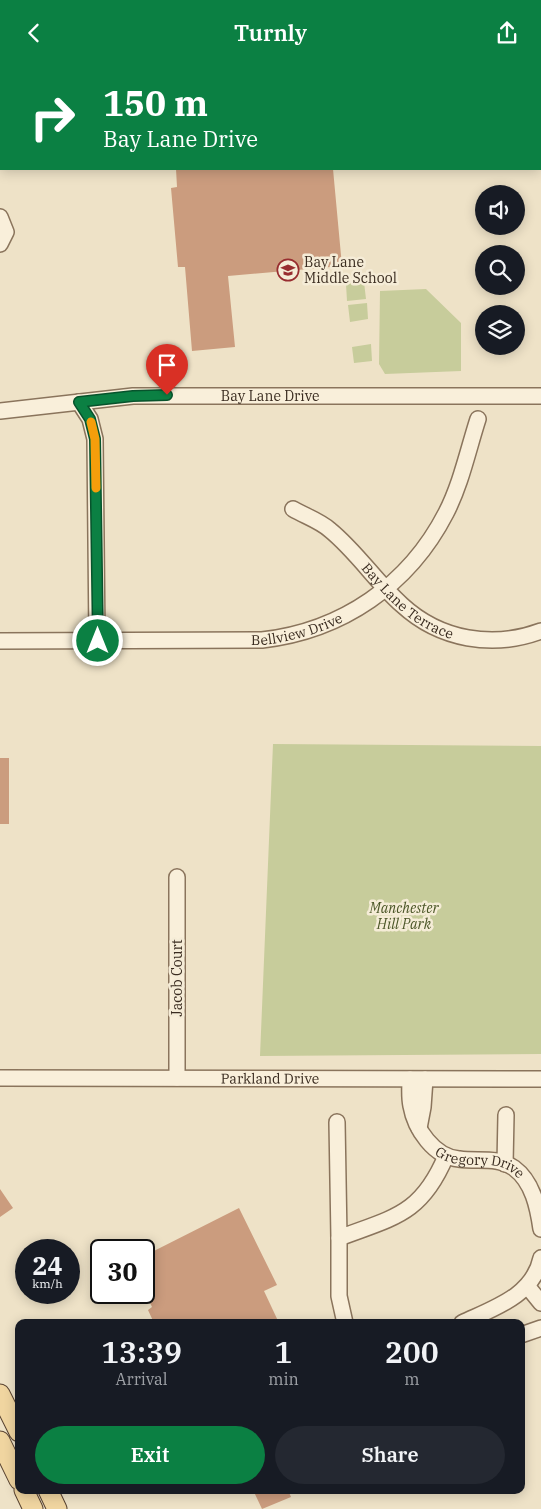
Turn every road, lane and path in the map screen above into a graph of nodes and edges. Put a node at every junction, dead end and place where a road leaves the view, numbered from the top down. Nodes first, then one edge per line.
1 (0, 217) edge
2 (0, 244) edge
3 (541, 396) edge
4 (79, 402) junction
5 (0, 411) edge
6 (478, 419) dead end
7 (294, 509) dead end
8 (386, 589) junction
9 (541, 631) edge
10 (0, 641) edge
11 (98, 641) junction
12 (177, 877) dead end
13 (0, 1078) edge
14 (177, 1078) junction
15 (417, 1079) junction
16 (541, 1079) edge
17 (506, 1115) dead end
18 (337, 1122) dead end
19 (446, 1156) junction
20 (505, 1164) junction
21 (538, 1201) edge
22 (541, 1229) edge
23 (339, 1238) junction
24 (541, 1258) edge
25 (528, 1287) junction
26 (541, 1303) edge
27 (344, 1319) edge
28 (470, 1319) edge
29 (541, 1328) edge
30 (525, 1334) edge
31 (2, 1403) edge
32 (15, 1425) edge
33 (0, 1441) edge
34 (15, 1472) edge
35 (26, 1494) edge
36 (50, 1494) edge
37 (33, 1509) edge
38 (57, 1509) edge

1 - 2 street
3 - 4 street, Bay Lane Drive
4 - 5 street, Bay Lane Drive
4 - 11 street
6 - 8 street, Bellview Drive
7 - 8 street, Bay Lane Terrace
8 - 9 street, Bay Lane Terrace
8 - 11 street, Bellview Drive
10 - 11 street, Bellview Drive
12 - 14 street, Jacob Court
13 - 14 street, Parkland Drive
14 - 15 street, Parkland Drive
15 - 16 street, Parkland Drive
15 - 19 street, Gregory Drive
17 - 20 street
18 - 23 street
19 - 20 street, Gregory Drive
19 - 23 street
20 - 21 street, Gregory Drive
21 - 22 street, Gregory Drive
23 - 27 street
24 - 25 street
25 - 26 street
25 - 28 street
29 - 30 street
31 - 32 main road
33 - 34 main road
35 - 37 main road
36 - 38 main road

